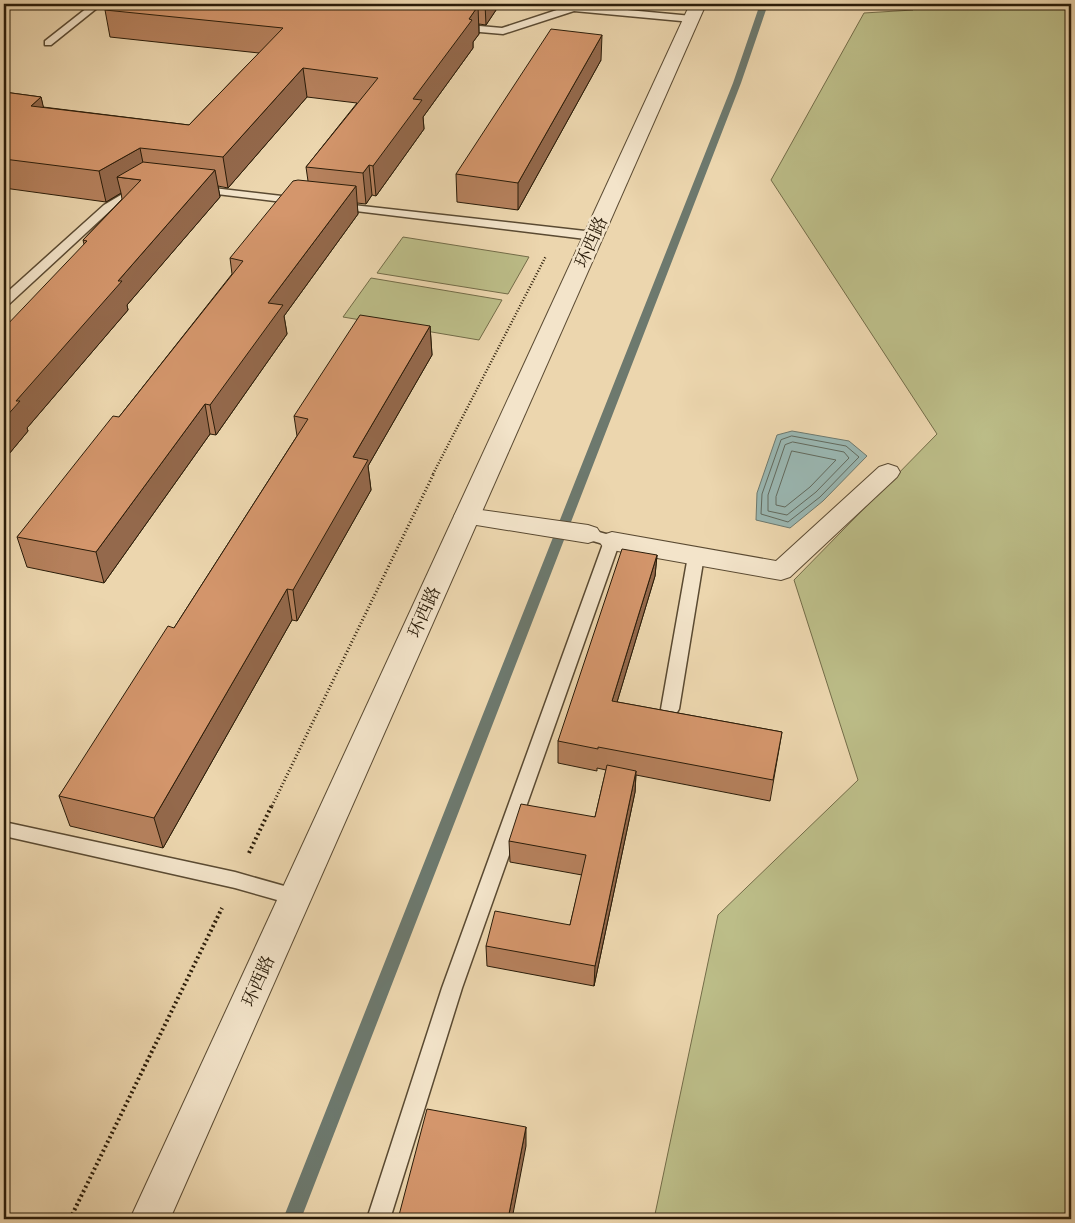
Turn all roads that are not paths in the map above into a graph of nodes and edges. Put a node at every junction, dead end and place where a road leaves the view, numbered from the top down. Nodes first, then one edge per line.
1 (97, 4) edge
2 (570, 6) edge
3 (695, 11) edge
4 (446, 26) edge
5 (48, 43) dead end
6 (156, 184) edge
7 (185, 188) edge
8 (594, 236) junction
9 (4, 302) edge
10 (888, 472) dead end
11 (467, 516) junction
12 (600, 537) junction
13 (696, 556) junction
14 (670, 709) dead end
15 (4, 829) edge
16 (295, 897) junction
17 (150, 1219) edge
18 (378, 1219) edge

1 - 5 lane
2 - 3 lane
2 - 4 lane
3 - 8 street, 环西路
6 - 9 lane
7 - 8 lane
8 - 11 street, 环西路
10 - 13 street
11 - 12 street
11 - 16 street, 环西路
12 - 13 street
12 - 18 lane
13 - 14 lane
15 - 16 lane
16 - 17 street, 环西路

